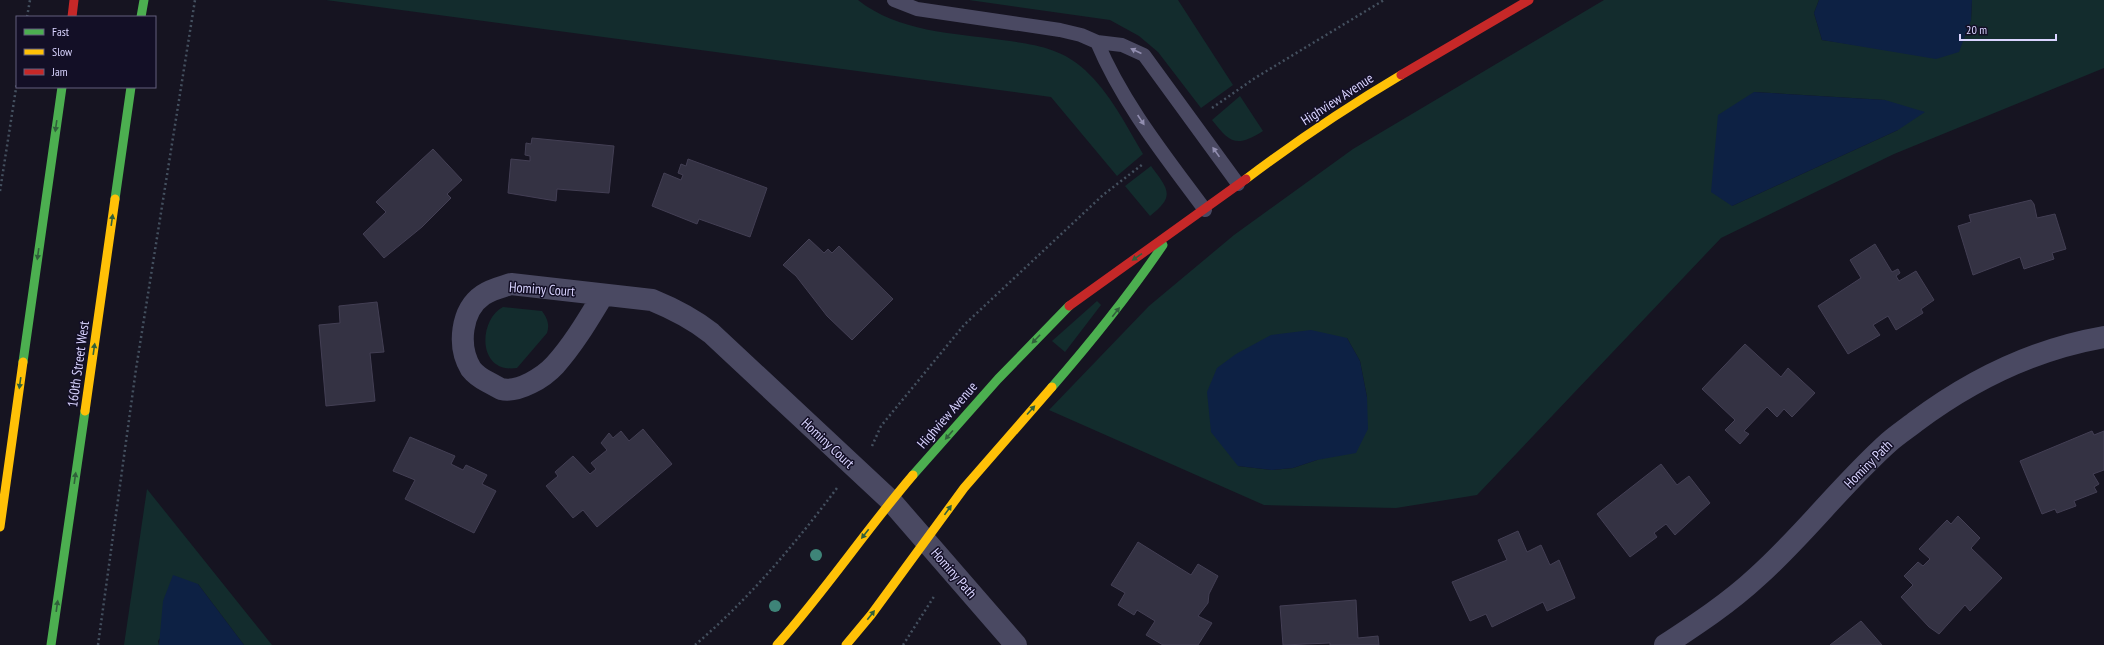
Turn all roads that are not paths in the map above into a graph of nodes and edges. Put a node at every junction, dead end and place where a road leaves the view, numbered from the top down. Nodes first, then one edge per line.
1 (74, 0) edge
2 (144, 0) edge
3 (894, 0) edge
4 (1528, 0) edge
5 (72, 16) edge
6 (142, 16) edge
7 (1097, 42) junction
8 (62, 88) edge
9 (131, 88) edge
10 (1238, 184) junction
11 (1205, 210) junction
12 (1170, 236) junction
13 (603, 295) junction
14 (2104, 337) edge
15 (891, 501) junction
16 (0, 527) edge
17 (926, 541) junction
18 (51, 645) edge
19 (776, 645) edge
20 (846, 645) edge
21 (1016, 645) edge
22 (1665, 645) edge

1 - 5 street
2 - 6 street
3 - 7 lane
4 - 10 street, Highview Avenue
10 -> 7 lane
7 -> 11 lane
8 -> 16 street
18 -> 9 street, 160th Street West
10 - 11 street, Highview Avenue
11 - 12 street, Highview Avenue
12 -> 15 street, Highview Avenue
17 -> 12 street, Highview Avenue
13 - 13 street, Hominy Court
13 - 15 street, Hominy Court
14 - 22 street, Hominy Path
15 - 17 street, Hominy Path
15 -> 19 street, Highview Avenue
20 -> 17 street, Highview Avenue
17 - 21 street, Hominy Path

